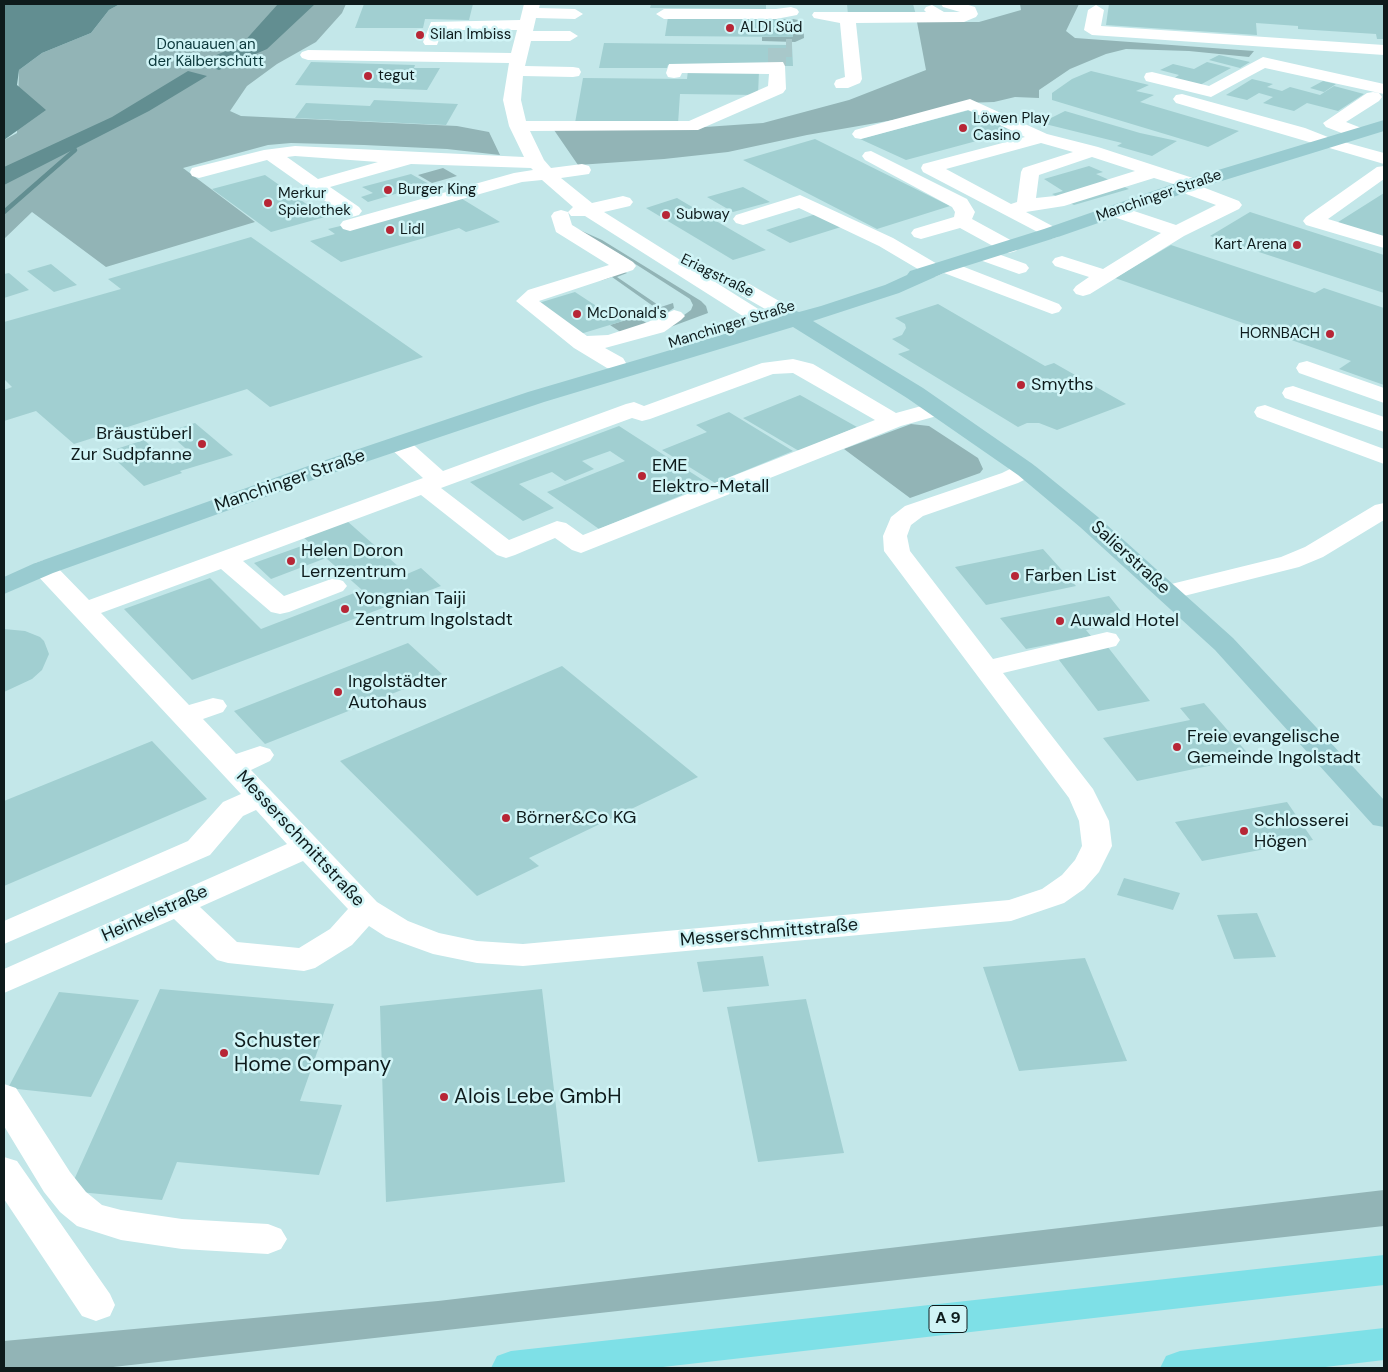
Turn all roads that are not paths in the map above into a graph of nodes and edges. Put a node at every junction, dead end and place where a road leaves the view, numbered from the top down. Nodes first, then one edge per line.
1 (930, 4) edge
2 (795, 8) edge
3 (818, 9) edge
4 (1096, 10) dead end
5 (948, 11) edge
6 (575, 14) dead end
7 (664, 14) dead end
8 (843, 18) junction
9 (528, 19) edge
10 (570, 36) dead end
11 (431, 42) dead end
12 (1384, 50) edge
13 (308, 55) dead end
14 (517, 64) junction
15 (572, 72) dead end
16 (674, 73) dead end
17 (842, 84) dead end
18 (1379, 93) edge
19 (1257, 104) dead end
20 (1332, 123) junction
21 (1384, 125) edge
22 (518, 126) junction
23 (1358, 133) junction
24 (861, 134) dead end
25 (1041, 138) junction
26 (1327, 142) junction
27 (1092, 151) junction
28 (270, 154) junction
29 (871, 156) dead end
30 (410, 158) junction
31 (1384, 158) edge
32 (541, 167) junction
33 (582, 170) dead end
34 (1156, 171) junction
35 (1384, 171) edge
36 (200, 172) dead end
37 (315, 186) junction
38 (1188, 186) junction
39 (623, 202) dead end
40 (1018, 208) junction
41 (588, 210) junction
42 (1116, 211) junction
43 (743, 219) dead end
44 (962, 221) junction
45 (1177, 232) junction
46 (921, 233) dead end
47 (1050, 233) junction
48 (1384, 242) edge
49 (1009, 247) junction
50 (984, 255) junction
51 (1062, 262) dead end
52 (1019, 268) dead end
53 (941, 269) junction
54 (1105, 276) junction
55 (1083, 290) dead end
56 (1052, 308) dead end
57 (674, 316) dead end
58 (776, 318) junction
59 (582, 343) junction
60 (615, 363) junction
61 (1314, 373) dead end
62 (1293, 393) dead end
63 (1384, 396) edge
64 (536, 397) junction
65 (936, 409) junction
66 (1265, 412) dead end
67 (893, 421) junction
68 (1384, 425) edge
69 (398, 444) junction
70 (1384, 457) edge
71 (1026, 470) junction
72 (432, 483) junction
73 (1384, 510) edge
74 (225, 559) junction
75 (44, 568) junction
76 (4, 578) edge
77 (4, 586) edge
78 (334, 586) dead end
79 (1168, 592) junction
80 (85, 610) junction
81 (1107, 640) dead end
82 (986, 669) junction
83 (213, 706) dead end
84 (184, 717) junction
85 (260, 755) dead end
86 (232, 767) junction
87 (260, 797) junction
88 (1384, 818) edge
89 (307, 847) junction
90 (178, 904) junction
91 (366, 909) junction
92 (4, 933) edge
93 (4, 982) edge
94 (4, 1097) edge
95 (4, 1170) edge
96 (268, 1239) dead end
97 (1384, 1270) edge
98 (96, 1305) dead end
99 (1384, 1344) edge
100 (511, 1368) edge
101 (1180, 1368) edge

1 - 5 street
2 - 3 street
2 - 7 street
3 - 8 street
4 - 12 street
5 - 8 street
6 - 9 street
8 - 17 street
9 - 10 street
9 - 11 street
9 - 14 street, Eriagstraße
13 - 14 street
14 - 15 street
14 - 22 street, Eriagstraße
16 - 22 street
18 - 20 street
18 - 26 street
19 - 20 street
20 - 23 street
21 - 23 main road, Manchinger Straße
22 - 32 street, Eriagstraße
23 - 26 main road, Manchinger Straße
24 - 25 street
25 - 27 street
25 - 40 street
26 - 31 street
26 - 38 main road, Manchinger Straße
27 - 34 street
27 - 40 street
28 - 30 street
28 - 36 street
28 - 37 street
29 - 44 street
30 - 32 street
30 - 37 street
32 - 33 street
32 - 37 street
32 - 41 street, Eriagstraße
34 - 38 street
34 - 40 street
35 - 48 street
38 - 42 main road, Manchinger Straße
38 - 45 street
39 - 41 street
40 - 47 street
41 - 58 street, Eriagstraße
41 - 59 street
42 - 45 street
42 - 47 main road, Manchinger Straße
43 - 53 street
44 - 46 street
44 - 49 street
45 - 54 street
47 - 49 main road, Manchinger Straße
49 - 50 main road, Manchinger Straße
50 - 52 street
50 - 53 main road, Manchinger Straße
51 - 54 street
53 - 56 street
53 - 58 main road, Manchinger Straße
54 - 55 street
57 - 59 street
58 - 60 main road, Manchinger Straße
58 - 64 main road, Manchinger Straße
58 - 65 main road, Salierstraße
59 - 60 street
60 - 64 main road, Manchinger Straße
61 - 63 street
62 - 68 street
64 - 69 main road, Manchinger Straße
65 - 67 street
65 - 71 main road, Salierstraße
66 - 70 street
67 - 72 street
67 - 72 street
69 - 72 street
69 - 75 main road, Manchinger Straße
71 - 79 main road, Salierstraße
71 - 82 street, Messerschmittstraße
72 - 74 street
73 - 79 street
74 - 78 street
74 - 80 street
75 - 76 main road, Manchinger Straße
75 - 77 main road, Manchinger Straße
75 - 80 street, Messerschmittstraße
79 - 88 main road, Salierstraße
80 - 84 street, Messerschmittstraße
81 - 82 street
82 - 91 street, Messerschmittstraße
83 - 84 street
84 - 86 street, Messerschmittstraße
85 - 86 street
86 - 87 street, Messerschmittstraße
87 - 89 street, Messerschmittstraße
87 - 92 street
89 - 90 street, Heinkelstraße
89 - 91 street, Messerschmittstraße
90 - 91 street
90 - 93 street, Heinkelstraße
94 - 96 street
95 - 98 street
97 - 100 highway, A 9
99 - 101 highway

